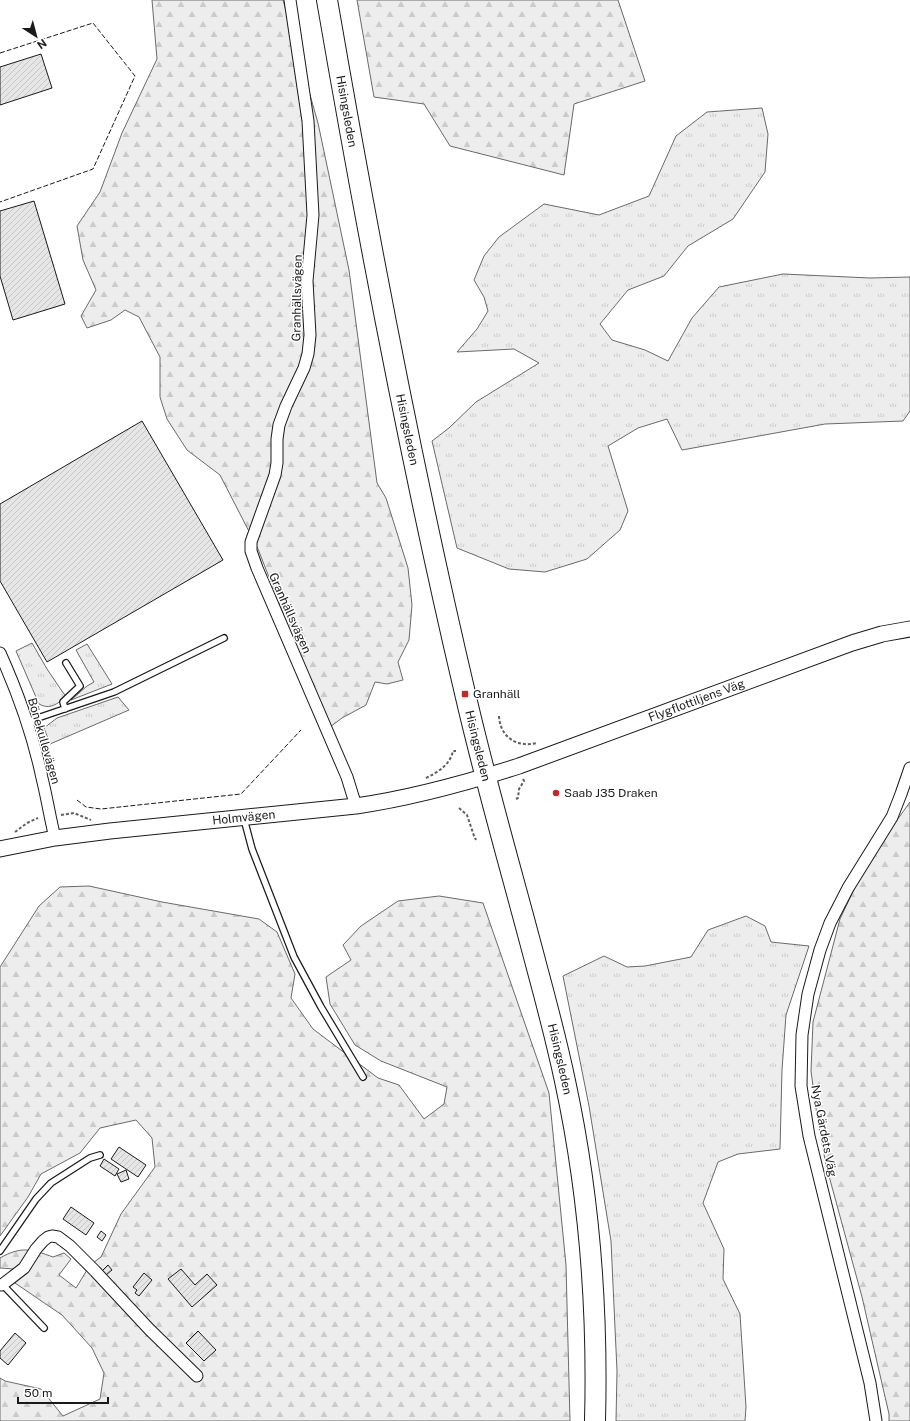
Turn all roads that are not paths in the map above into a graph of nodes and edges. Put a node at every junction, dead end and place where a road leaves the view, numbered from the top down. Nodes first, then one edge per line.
1 (290, 0) edge
2 (327, 0) edge
3 (910, 629) edge
4 (224, 638) dead end
5 (0, 653) edge
6 (66, 663) dead end
7 (65, 709) junction
8 (26, 722) junction
9 (910, 768) edge
10 (485, 777) junction
11 (356, 806) junction
12 (243, 818) junction
13 (55, 838) junction
14 (0, 849) edge
15 (363, 1076) dead end
16 (100, 1155) dead end
17 (0, 1252) edge
18 (1, 1284) edge
19 (44, 1328) dead end
20 (197, 1376) dead end
21 (595, 1421) edge
22 (876, 1421) edge

1 - 11 street, Granhällsvägen
2 - 10 highway, Hisingsleden
3 - 10 street, Flygflottiljens Väg
4 - 7 lane
5 - 8 street, Bönekullevägen
6 - 7 lane
7 - 8 lane
8 - 13 street, Bönekullevägen
9 - 22 street, Nya Gärdets Väg
10 - 11 street, Holmvägen
10 - 21 highway, Hisingsleden
11 - 12 street, Holmvägen
12 - 13 street, Holmvägen
12 - 15 lane
13 - 14 street, Holmvägen
16 - 17 lane
18 - 19 lane
18 - 20 street

